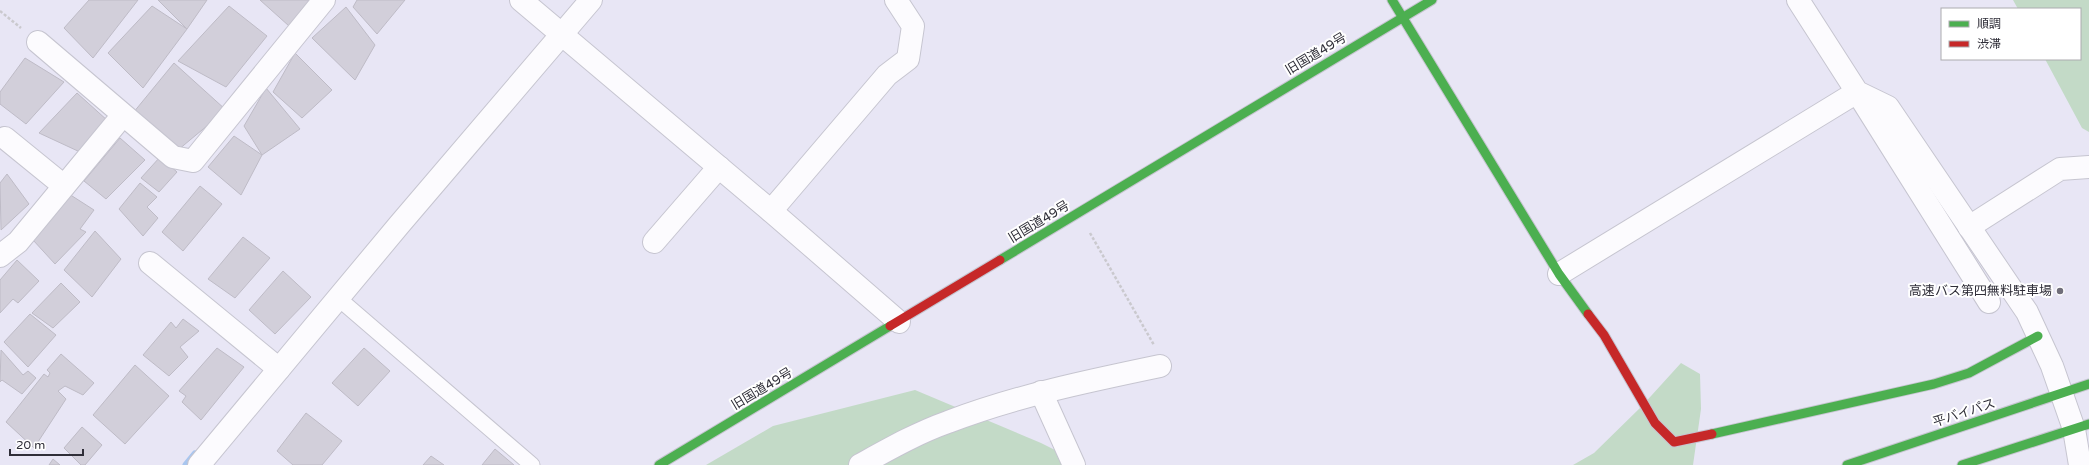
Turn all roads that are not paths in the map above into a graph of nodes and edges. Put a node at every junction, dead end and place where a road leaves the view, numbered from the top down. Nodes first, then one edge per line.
1 (324, 0) edge
2 (521, 0) edge
3 (591, 0) edge
4 (896, 0) edge
5 (1392, 0) edge
6 (1432, 0) edge
7 (1798, 0) edge
8 (1403, 17) junction
9 (562, 34) junction
10 (38, 42) dead end
11 (1857, 92) junction
12 (118, 121) dead end
13 (6, 138) dead end
14 (719, 167) junction
15 (2089, 167) edge
16 (64, 186) junction
17 (771, 211) junction
18 (1969, 227) junction
19 (654, 242) dead end
20 (1, 253) edge
21 (150, 263) dead end
22 (1558, 274) junction
23 (338, 298) junction
24 (1989, 302) dead end
25 (899, 322) junction
26 (2038, 336) junction
27 (1160, 366) road end
28 (279, 369) junction
29 (2089, 384) edge
30 (1041, 392) junction
31 (2062, 394) junction
32 (2081, 427) edge
33 (199, 465) edge
34 (532, 465) edge
35 (659, 465) edge
36 (860, 465) edge
37 (1074, 465) edge
38 (1847, 465) edge
39 (1962, 465) edge
40 (2080, 465) edge

1 - 10 street
2 - 9 street
3 - 9 street
4 - 17 street
5 - 8 main road
6 - 8 main road, 旧国道49号
7 - 11 street
8 - 22 main road
8 - 25 main road, 旧国道49号
9 - 14 street
9 - 23 street
11 - 18 street
11 - 22 street
11 - 24 street
12 - 16 street
13 - 16 street
14 - 17 street
14 - 19 street
15 - 18 street
16 - 20 street
17 - 25 street
18 - 26 street
21 - 28 street
22 - 26 main road
23 - 28 street
23 - 34 lane
25 - 35 main road, 旧国道49号
26 - 31 street
27 - 30 street
28 - 33 street
29 - 31 main road, 平バイパス
30 - 36 street
30 - 37 street
31 - 32 street
31 - 38 main road, 平バイパス
32 - 39 main road
32 - 40 street

